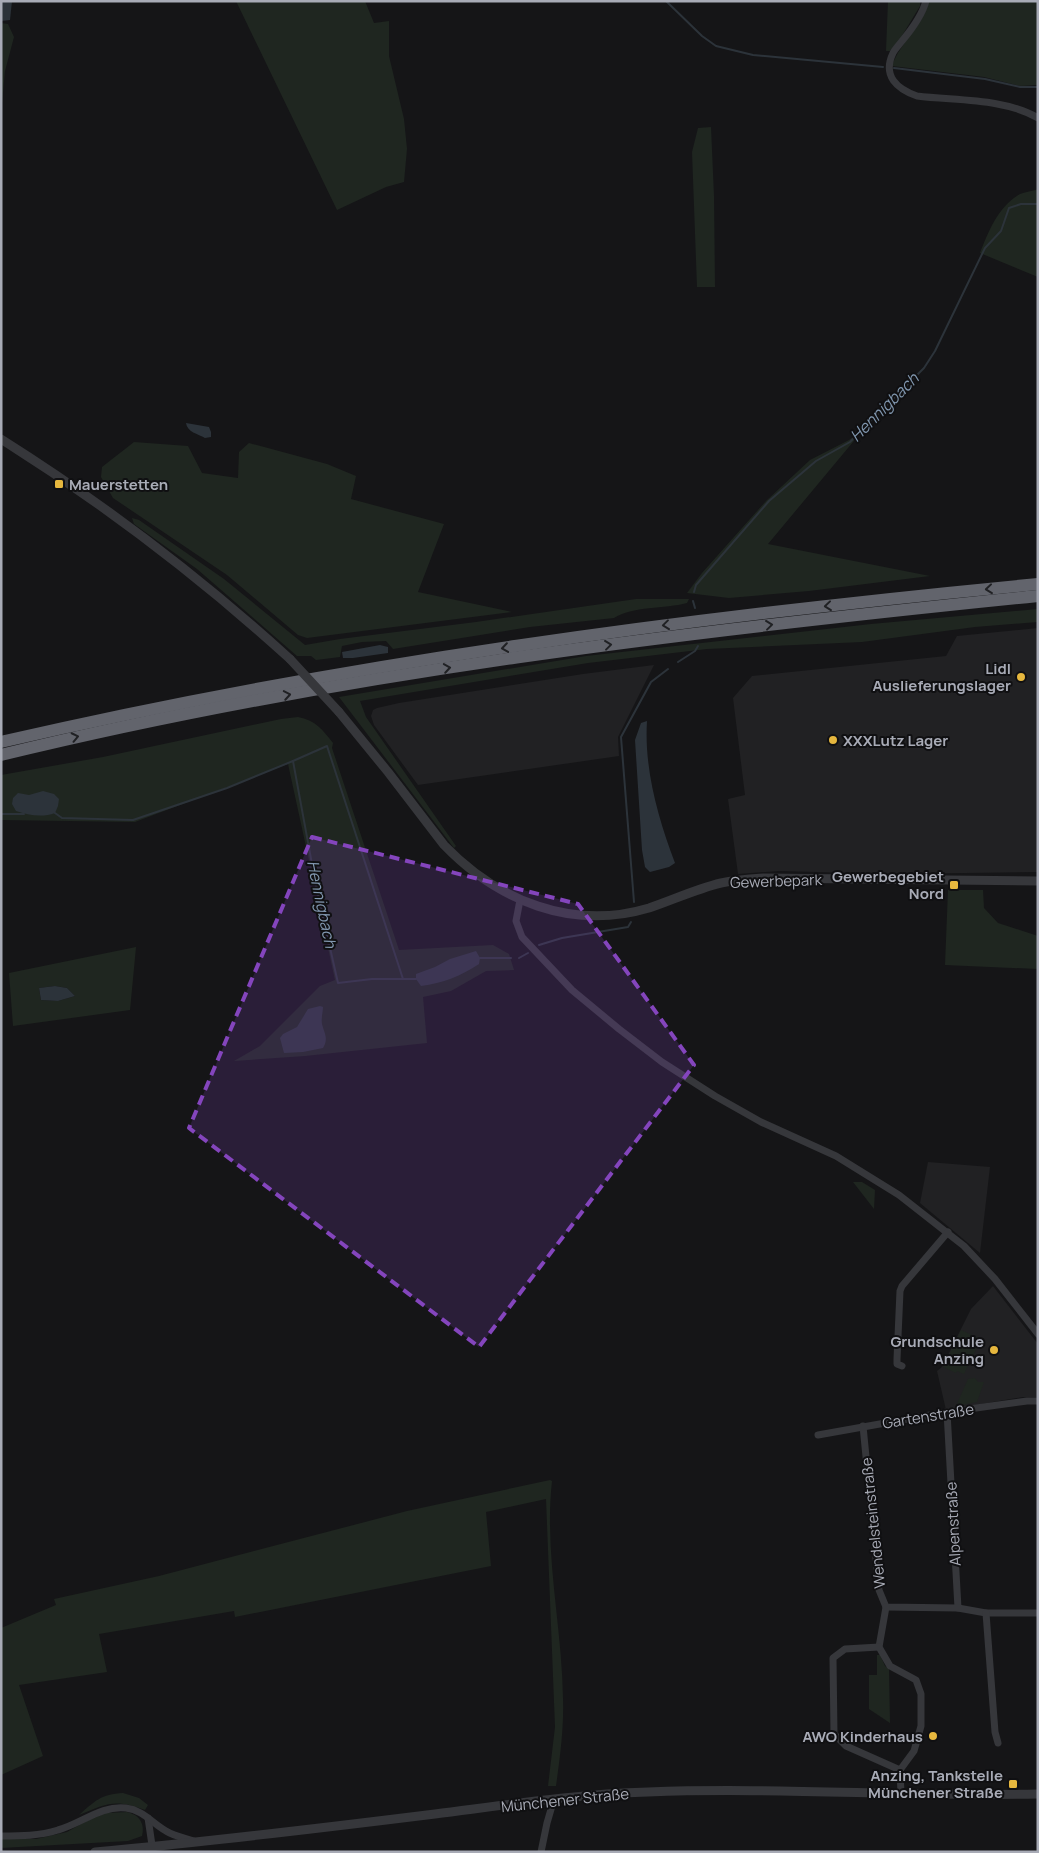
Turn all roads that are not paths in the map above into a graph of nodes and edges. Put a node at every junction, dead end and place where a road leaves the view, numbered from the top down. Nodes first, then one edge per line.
1 (926, 1) edge
2 (1038, 118) edge
3 (1, 439) edge
4 (1038, 584) edge
5 (1038, 596) edge
6 (1, 742) edge
7 (28, 748) junction
8 (1, 755) edge
9 (1, 762) edge
10 (1038, 881) edge
11 (520, 900) junction
12 (948, 1232) junction
13 (1038, 1334) edge
14 (902, 1366) dead end
15 (1038, 1401) edge
16 (947, 1412) junction
17 (862, 1426) junction
18 (818, 1435) dead end
19 (886, 1607) junction
20 (958, 1608) junction
21 (986, 1613) junction
22 (1038, 1613) edge
23 (879, 1647) junction
24 (998, 1743) dead end
25 (900, 1770) junction
26 (901, 1794) junction
27 (1038, 1794) edge
28 (554, 1799) junction
29 (148, 1818) junction
30 (1, 1836) edge
31 (198, 1842) junction
32 (153, 1849) edge
33 (110, 1851) edge
34 (95, 1852) edge
35 (541, 1852) edge

1 - 2 street
3 - 11 street, Gewerbepark, bridge
4 -> 6 highway
7 -> 5 highway
7 - 8 highway
7 - 9 highway
10 - 11 street, Gewerbepark
11 - 12 street
12 - 13 street
12 - 14 street
15 - 16 street, Gartenstraße
16 - 17 street, Gartenstraße
16 - 20 street, Alpenstraße
17 - 18 street, Gartenstraße
17 - 19 street, Wendelsteinstraße
19 - 20 street, Wendelsteinstraße
19 - 23 street
20 - 21 street
21 - 22 street
21 - 24 street
23 - 25 street
23 - 25 street
25 - 26 street
26 - 27 street, Münchener Straße
26 - 28 street, Münchener Straße
28 - 31 street, Münchener Straße
28 - 35 street
29 - 30 street
29 - 31 street
29 - 32 street
31 - 32 street, Münchener Straße
32 - 33 street, Münchener Straße
33 - 34 street, Münchener Straße

